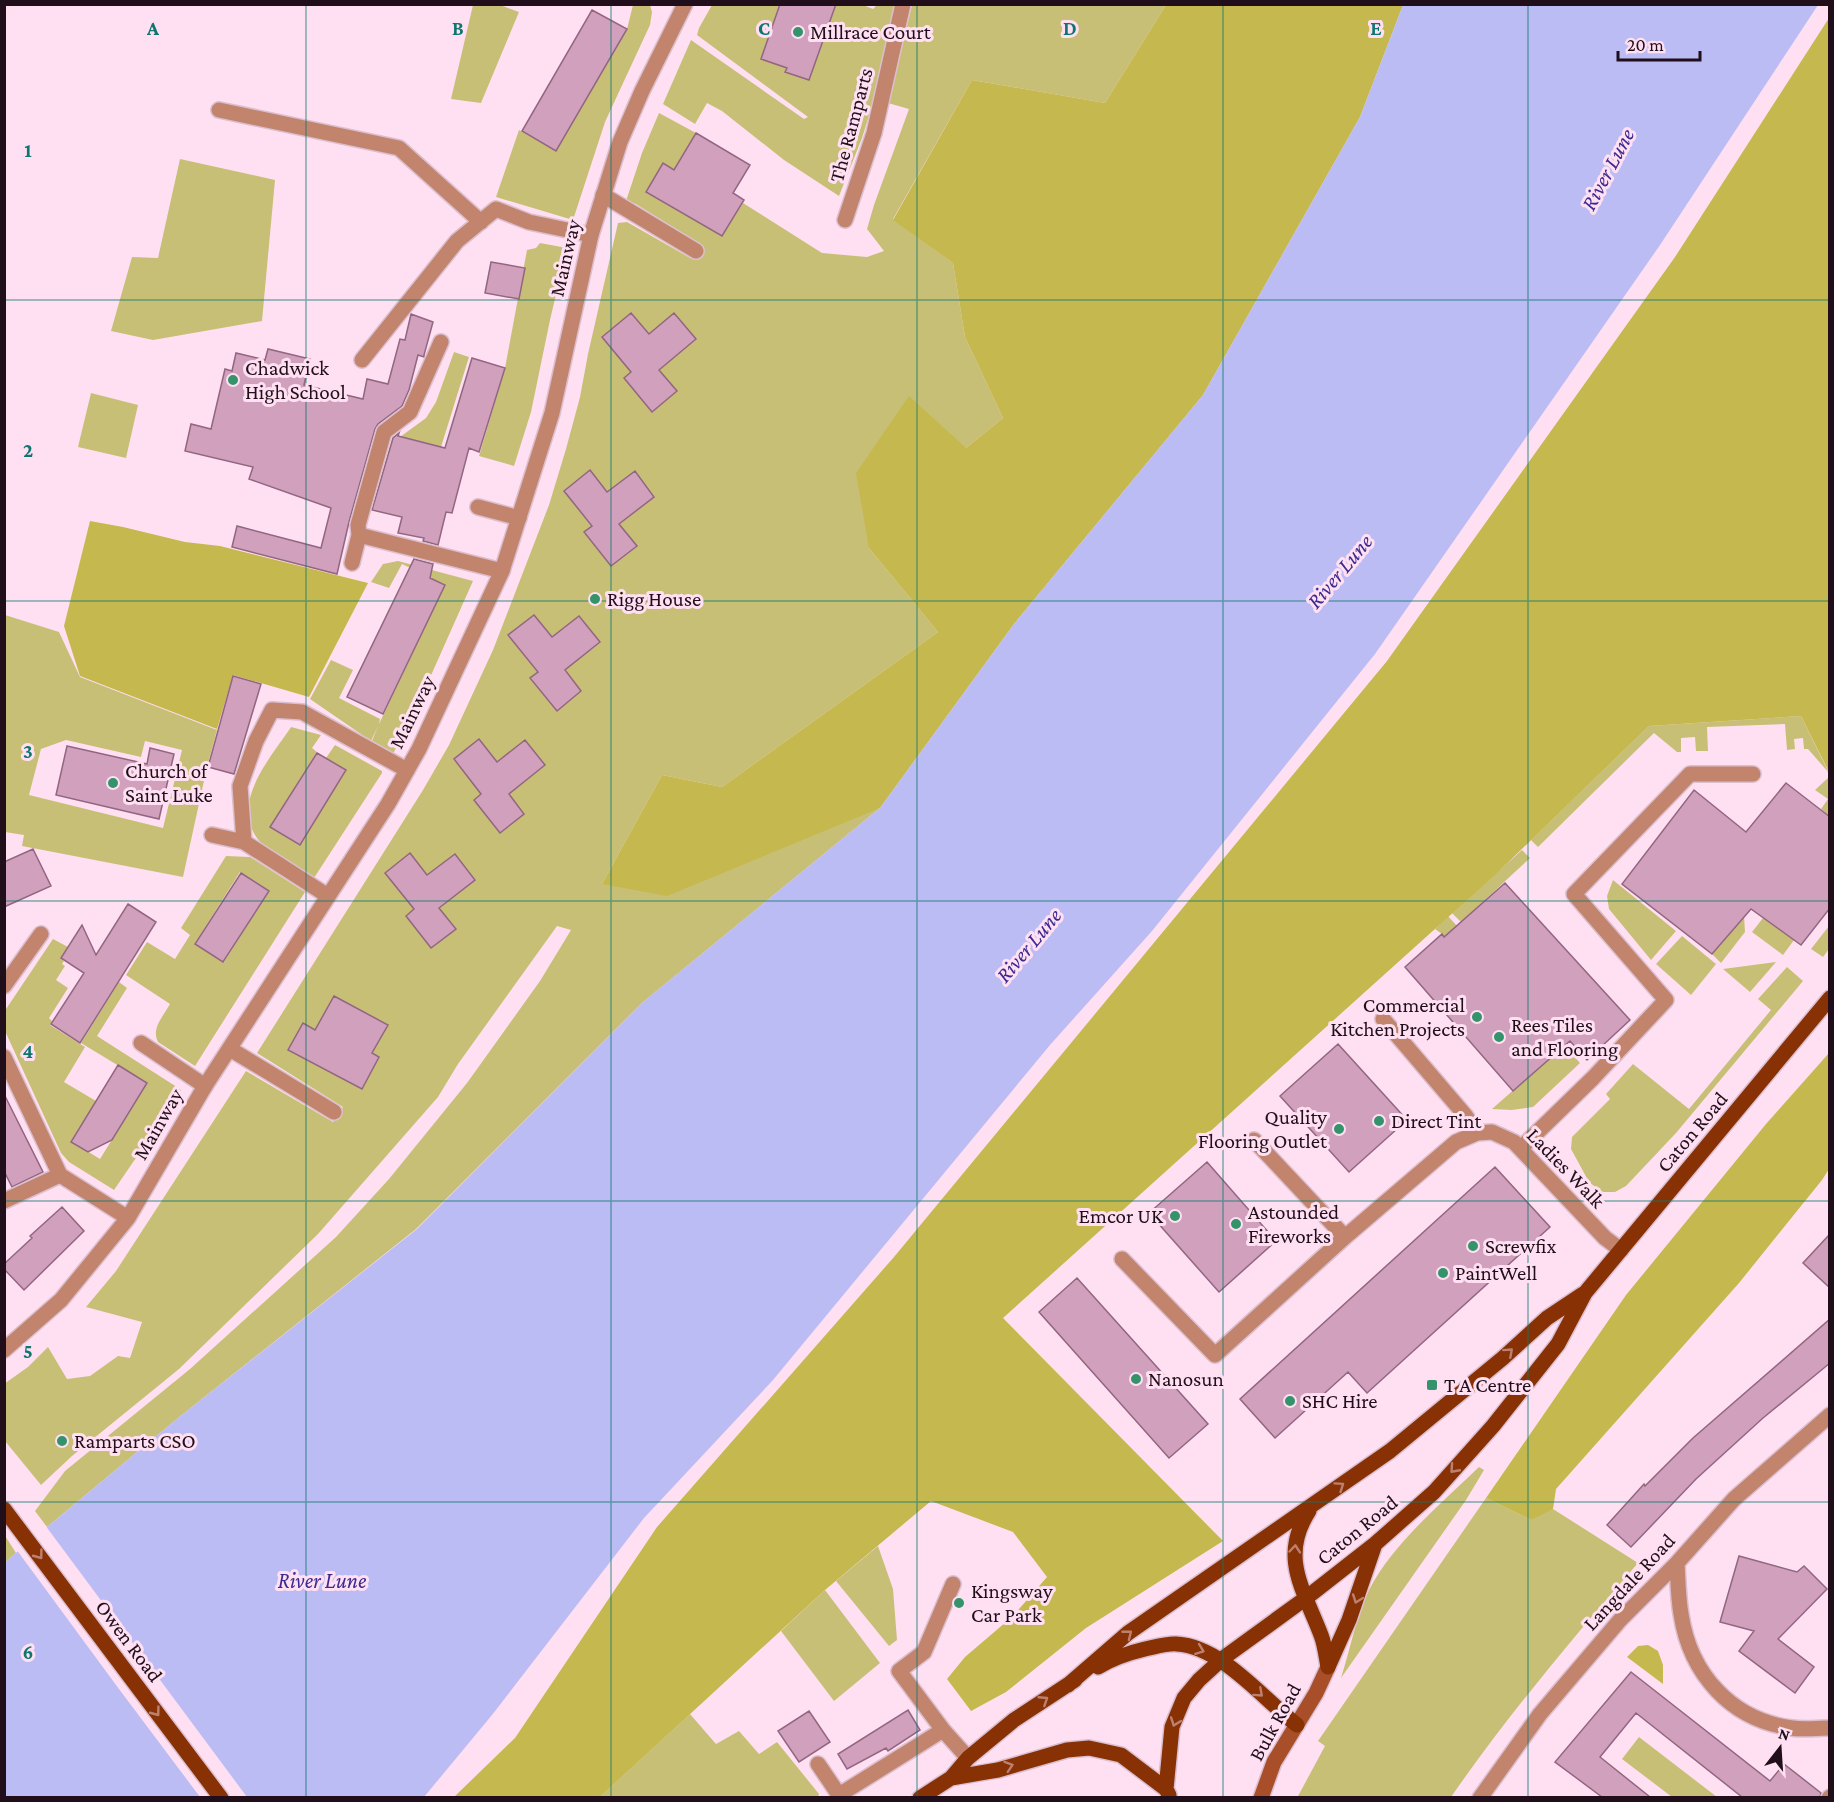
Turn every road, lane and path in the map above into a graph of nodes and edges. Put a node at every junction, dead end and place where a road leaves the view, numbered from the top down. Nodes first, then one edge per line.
1 (685, 4) edge
2 (903, 4) edge
3 (219, 110) dead end
4 (603, 195) junction
5 (845, 220) dead end
6 (481, 222) junction
7 (591, 234) junction
8 (696, 250) dead end
9 (441, 342) dead end
10 (362, 360) dead end
11 (478, 507) dead end
12 (519, 518) junction
13 (359, 535) junction
14 (352, 563) dead end
15 (502, 572) junction
16 (407, 770) junction
17 (1753, 774) dead end
18 (212, 835) dead end
19 (244, 842) junction
20 (328, 896) junction
21 (41, 934) dead end
22 (4, 986) edge
23 (1830, 998) edge
24 (1383, 1019) dead end
25 (141, 1043) dead end
26 (230, 1049) junction
27 (4, 1057) edge
28 (205, 1086) junction
29 (334, 1112) dead end
30 (1477, 1133) junction
31 (1254, 1140) dead end
32 (1521, 1148) junction
33 (60, 1175) junction
34 (4, 1201) edge
35 (128, 1218) junction
36 (1345, 1237) junction
37 (1621, 1250) junction
38 (1122, 1259) dead end
39 (1585, 1293) junction
40 (4, 1350) edge
41 (1830, 1415) edge
42 (1315, 1503) junction
43 (4, 1509) edge
44 (1375, 1544) junction
45 (1677, 1563) junction
46 (953, 1584) dead end
47 (1306, 1598) junction
48 (1222, 1659) junction
49 (1328, 1667) junction
50 (1068, 1685) junction
51 (1297, 1725) junction
52 (1830, 1728) edge
53 (943, 1730) junction
54 (968, 1758) junction
55 (818, 1764) dead end
56 (951, 1778) junction
57 (1168, 1793) edge
58 (840, 1796) edge
59 (220, 1797) edge
60 (920, 1797) edge
61 (1261, 1797) edge
62 (1480, 1797) edge

1 - 4 street, Mainway
2 - 5 street, The Ramparts
3 - 6 street
4 - 7 street, Mainway
4 - 8 street
6 - 7 street
6 - 10 street
7 - 12 street, Mainway
9 - 13 street
11 - 12 street
12 - 15 street, Mainway
13 - 14 street
13 - 15 street
15 - 16 street, Mainway
16 - 19 street
16 - 20 street, Mainway
17 - 32 street
18 - 19 street
19 - 20 street
20 - 26 street, Mainway
21 - 22 street
23 - 37 main road, Caton Road
24 - 30 street
25 - 28 street
26 - 28 street, Mainway
26 - 29 street
27 - 33 street
28 - 35 street, Mainway
30 - 32 street, Ladies Walk
30 - 36 street
31 - 36 street
32 - 37 street, Ladies Walk
33 - 34 street
33 - 35 street
35 - 40 street, Mainway
36 - 38 street
37 - 39 main road, Caton Road
42 -> 39 main road, Caton Road
39 -> 44 main road, Caton Road
41 - 45 street, Langdale Road
47 -> 42 main road
50 -> 42 main road, Caton Road
43 -> 59 main road, Owen Road
44 - 47 main road, Caton Road
44 -> 49 main road
45 - 52 street
45 - 62 street, Langdale Road
46 - 53 street
47 - 48 main road, Caton Road
47 - 49 main road
50 -> 48 main road
48 -> 51 main road
48 -> 57 main road, Caton Road
49 - 51 street, Bulk Road
54 -> 50 main road
51 - 61 street, Bulk Road
53 - 54 street
53 - 58 street
54 - 56 main road
55 - 58 street
56 -> 57 main road
56 - 60 main road

